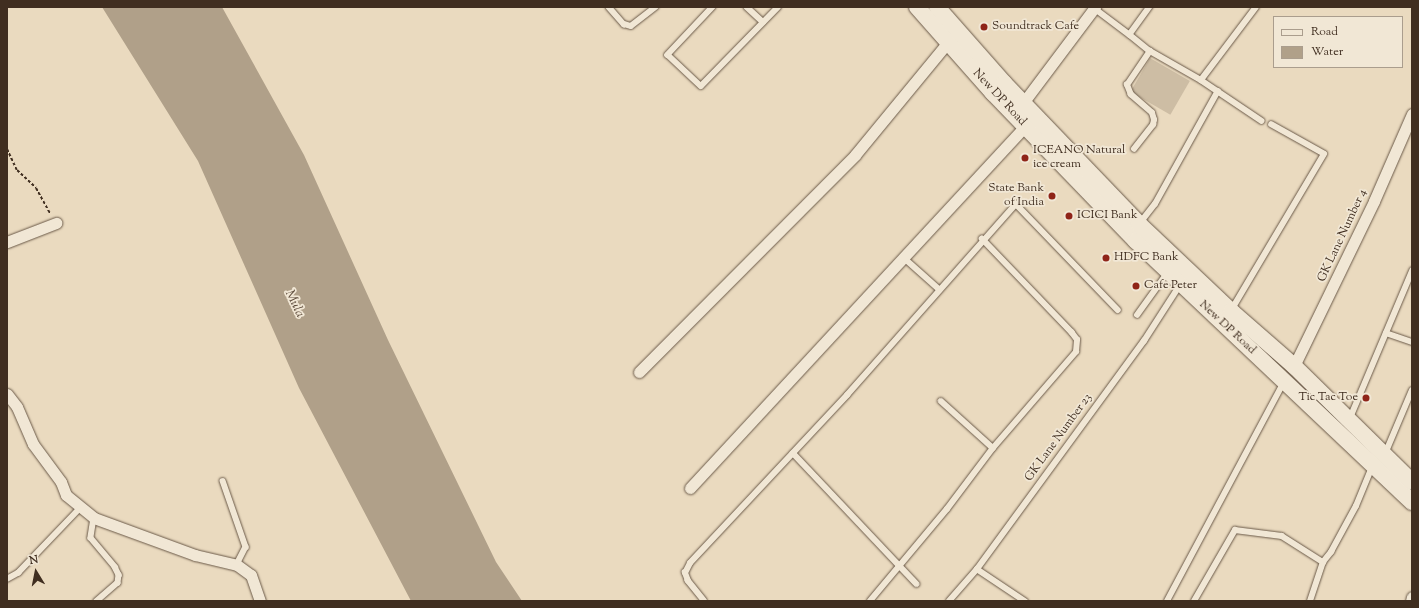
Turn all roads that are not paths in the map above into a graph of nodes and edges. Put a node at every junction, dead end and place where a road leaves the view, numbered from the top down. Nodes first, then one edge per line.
1 (609, 7) edge
2 (655, 7) edge
3 (713, 7) edge
4 (747, 7) edge
5 (778, 7) edge
6 (917, 7) edge
7 (937, 7) edge
8 (1150, 7) edge
9 (1256, 7) edge
10 (1094, 8) edge
11 (762, 22) junction
12 (1130, 35) junction
13 (948, 42) junction
14 (1150, 51) junction
15 (1201, 80) junction
16 (1218, 91) junction
17 (1021, 114) junction
18 (1412, 114) edge
19 (1262, 121) dead end
20 (1272, 125) dead end
21 (1134, 149) dead end
22 (56, 223) road end
23 (1139, 224) junction
24 (982, 239) junction
25 (7, 242) edge
26 (903, 256) junction
27 (1412, 271) edge
28 (1168, 272) junction
29 (1180, 285) junction
30 (939, 289) junction
31 (1118, 310) dead end
32 (1230, 311) junction
33 (1137, 315) dead end
34 (1386, 333) junction
35 (1412, 342) edge
36 (1294, 366) junction
37 (639, 372) dead end
38 (1284, 382) junction
39 (1412, 390) edge
40 (7, 394) edge
41 (941, 401) dead end
42 (1348, 422) junction
43 (994, 448) junction
44 (794, 454) junction
45 (1378, 460) junction
46 (223, 481) dead end
47 (1412, 482) edge
48 (690, 488) dead end
49 (1412, 502) edge
50 (81, 507) junction
51 (94, 518) junction
52 (1323, 562) junction
53 (237, 565) junction
54 (899, 567) junction
55 (977, 569) junction
56 (7, 579) edge
57 (917, 584) dead end
58 (1412, 598) edge
59 (96, 601) edge
60 (260, 601) edge
61 (704, 601) edge
62 (870, 601) edge
63 (950, 601) edge
64 (1025, 601) edge
65 (1167, 601) edge
66 (1194, 601) edge
67 (1310, 601) edge
68 (1411, 601) edge

1 - 2 lane
3 - 11 lane
4 - 11 lane
5 - 11 lane
6 - 13 main road, New DP Road
7 - 17 main road, New DP Road
8 - 12 lane
9 - 15 lane
10 - 12 lane
10 - 17 street
12 - 14 lane
13 - 17 main road, New DP Road
13 - 37 street
14 - 15 lane
14 - 21 lane
15 - 16 lane
16 - 19 lane
16 - 23 lane
17 - 23 main road, New DP Road
17 - 26 street
17 - 28 main road, New DP Road
18 - 36 street, GK Lane Number 4
20 - 32 lane
22 - 25 street
23 - 32 main road, New DP Road
24 - 30 lane
24 - 31 lane
24 - 43 lane
26 - 30 lane
26 - 48 street
27 - 34 lane
28 - 29 main road, New DP Road
28 - 33 lane
29 - 38 main road, New DP Road
29 - 55 lane, GK Lane Number 23
30 - 44 lane
32 - 36 main road, New DP Road
34 - 35 lane
34 - 42 lane
36 - 42 main road, New DP Road
38 - 45 main road, New DP Road
38 - 65 lane
39 - 45 lane
40 - 50 street
41 - 43 lane
42 - 45 main road, New DP Road
43 - 54 lane
44 - 54 lane
44 - 61 lane
45 - 47 main road, New DP Road
45 - 49 main road, New DP Road
45 - 52 lane
46 - 53 lane
50 - 51 street
50 - 56 lane
51 - 53 street
51 - 59 lane
52 - 66 lane
52 - 67 lane
53 - 60 street
54 - 57 lane
54 - 62 lane
55 - 63 lane, GK Lane Number 23
55 - 64 lane
58 - 68 street

